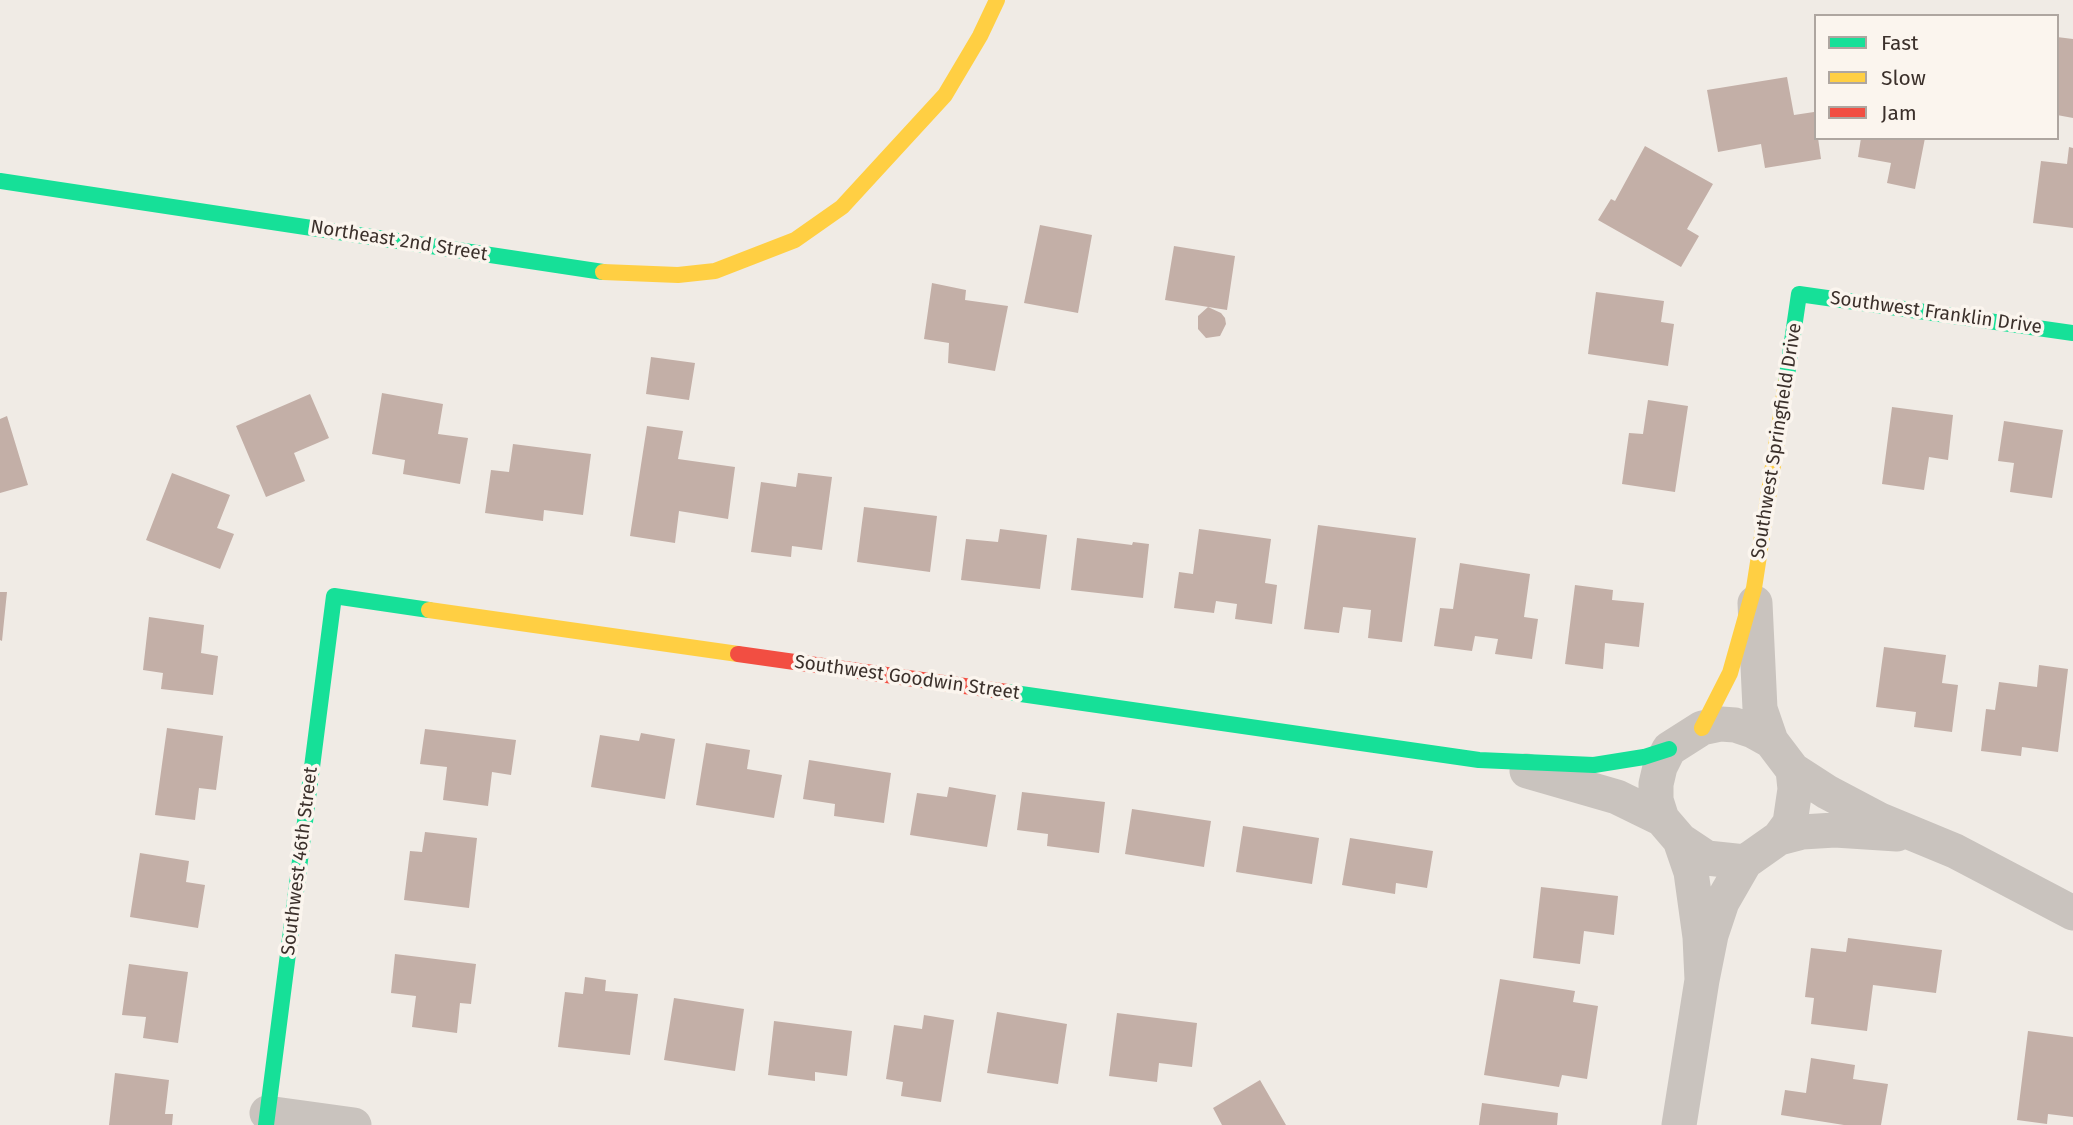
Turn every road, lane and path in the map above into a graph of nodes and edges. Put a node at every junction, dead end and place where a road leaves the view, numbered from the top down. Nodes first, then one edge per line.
1 (997, 0) edge
2 (0, 181) edge
3 (1799, 294) joint
4 (2073, 332) edge
5 (1754, 588) junction
6 (334, 596) joint
7 (1702, 728) junction
8 (1771, 741) junction
9 (1669, 749) junction
10 (1479, 760) junction
11 (1793, 769) junction
12 (1671, 829) junction
13 (1916, 836) junction
14 (1779, 838) junction
15 (1745, 862) junction
16 (2073, 913) edge
17 (1702, 980) junction
18 (266, 1119) edge
19 (354, 1125) edge
20 (1679, 1125) edge

1 - 2 street, Northeast 2nd Street
3 - 4 street, Southwest Franklin Drive
3 - 5 street, Southwest Springfield Drive
5 - 7 street, Southwest Springfield Drive
5 - 8 street, Southwest Springfield Drive
6 - 10 street, Southwest Goodwin Street
6 - 18 street, Southwest 46th Street
7 - 8 street
7 - 9 street
8 - 11 street
9 - 10 street, Southwest Goodwin Street
9 - 12 street
10 - 12 street, Southwest Goodwin Street
11 - 13 street
11 - 14 street
12 - 15 street
12 - 17 street
13 - 14 street
13 - 16 street
14 - 15 street
15 - 17 street
17 - 20 street
18 - 19 street

